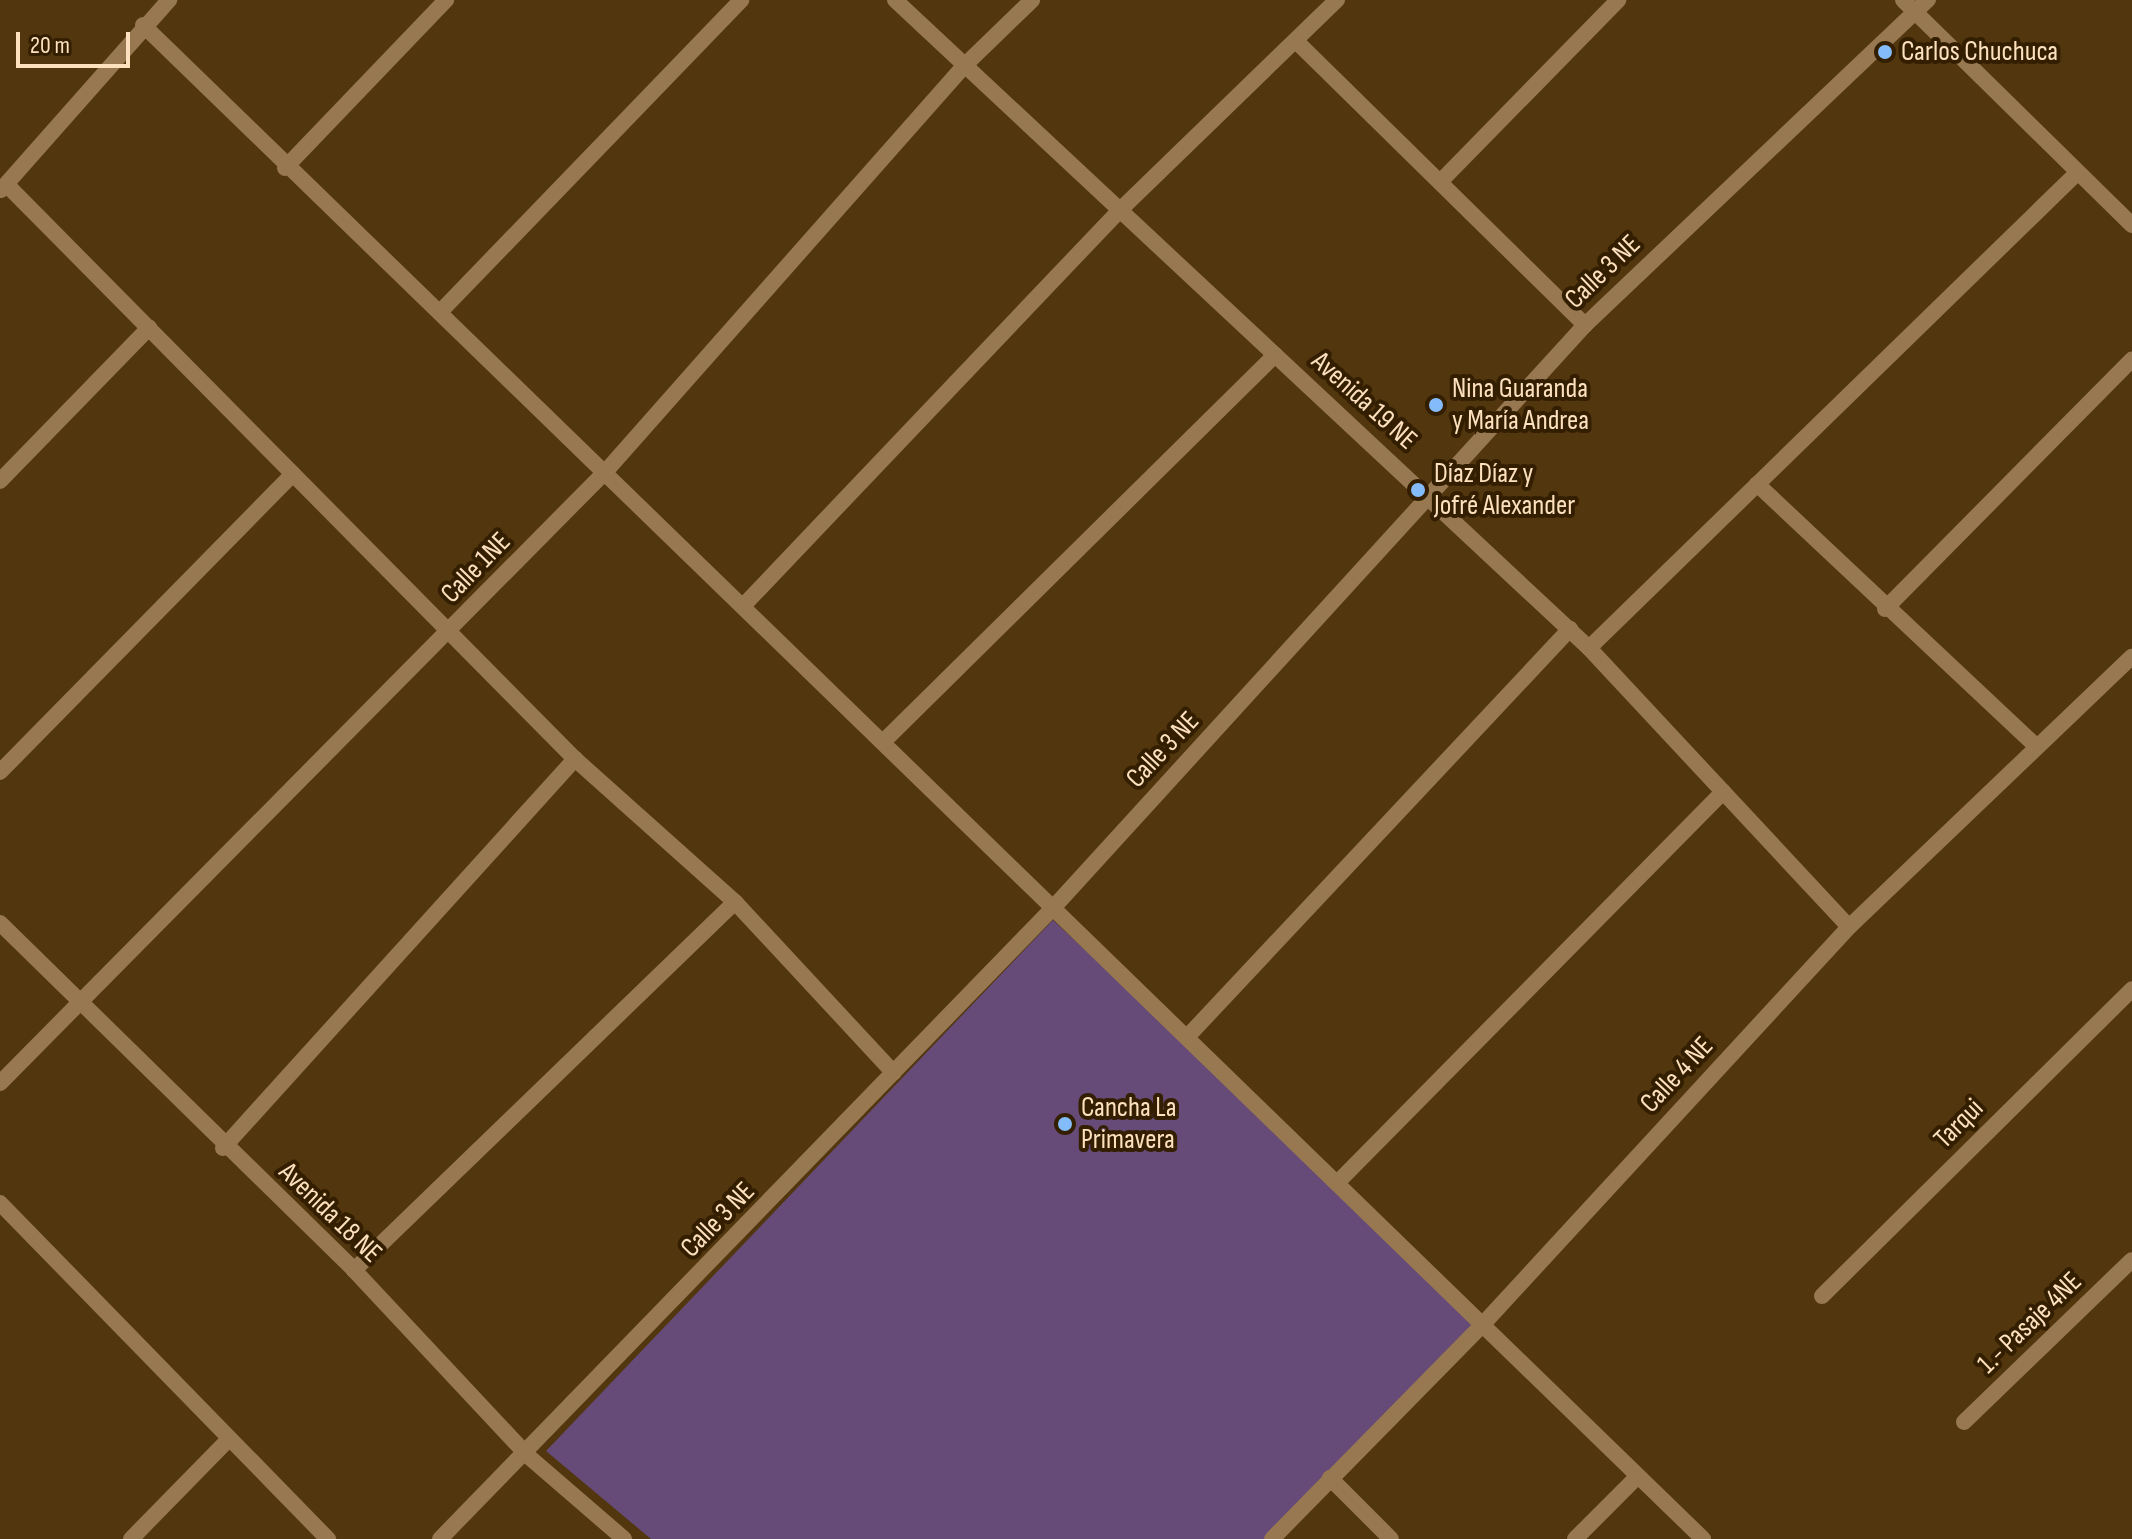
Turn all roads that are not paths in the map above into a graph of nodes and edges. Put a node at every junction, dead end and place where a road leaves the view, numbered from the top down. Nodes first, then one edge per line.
1 (169, 0) edge
2 (446, 0) edge
3 (741, 0) edge
4 (895, 0) edge
5 (1032, 0) edge
6 (1337, 0) edge
7 (1618, 0) edge
8 (1903, 0) edge
9 (1922, 6) edge
10 (143, 25) junction
11 (1297, 42) junction
12 (964, 66) junction
13 (285, 168) junction
14 (2077, 173) junction
15 (1440, 182) junction
16 (3, 188) edge
17 (1118, 212) junction
18 (2132, 225) edge
19 (442, 310) junction
20 (1585, 325) junction
21 (149, 328) junction
22 (1275, 355) junction
23 (2132, 359) edge
24 (607, 470) junction
25 (293, 474) junction
26 (0, 481) edge
27 (1757, 484) junction
28 (1430, 496) junction
29 (744, 605) junction
30 (1885, 609) junction
31 (1570, 629) junction
32 (450, 633) junction
33 (1589, 648) junction
34 (2132, 657) edge
35 (883, 742) junction
36 (2037, 747) junction
37 (575, 759) junction
38 (0, 772) edge
39 (1723, 792) junction
40 (735, 902) junction
41 (1053, 908) junction
42 (0, 923) edge
43 (1849, 927) junction
44 (2132, 989) edge
45 (80, 1004) junction
46 (1189, 1035) junction
47 (894, 1073) junction
48 (0, 1083) edge
49 (223, 1148) junction
50 (1339, 1181) junction
51 (0, 1203) edge
52 (2132, 1260) edge
53 (354, 1270) junction
54 (1822, 1296) dead end
55 (1485, 1322) junction
56 (1964, 1422) dead end
57 (229, 1439) junction
58 (528, 1456) junction
59 (1330, 1478) junction
60 (1636, 1478) junction
61 (131, 1539) edge
62 (328, 1539) edge
63 (440, 1539) edge
64 (624, 1539) edge
65 (1272, 1539) edge
66 (1391, 1539) edge
67 (1575, 1539) edge
68 (1703, 1539) edge

1 - 10 street
2 - 13 street
3 - 19 street
4 - 12 street, Avenida 19 NE
5 - 12 street, Calle 1NE
6 - 11 street
7 - 15 street
8 - 9 street
9 - 14 street
9 - 20 street, Calle 3 NE
10 - 13 street
10 - 16 street
11 - 15 street
11 - 17 street
12 - 17 street, Avenida 19 NE
12 - 24 street, Calle 1NE
13 - 19 street
14 - 18 street
14 - 27 street
15 - 20 street
16 - 21 street
17 - 22 street, Avenida 19 NE
17 - 29 street
19 - 24 street
20 - 28 street, Calle 3 NE
21 - 25 street
21 - 26 street
22 - 28 street, Avenida 19 NE
22 - 35 street
23 - 30 street
24 - 29 street
24 - 32 street, Calle 1NE
25 - 32 street
25 - 38 street
27 - 30 street
27 - 33 street
28 - 31 street, Avenida 19 NE
28 - 41 street, Calle 3 NE
29 - 35 street
30 - 36 street
31 - 33 street, Avenida 19 NE
31 - 46 street
32 - 37 street
32 - 45 street, Calle 1NE
33 - 39 street, Avenida 19 NE
34 - 36 street, Calle 4 NE
35 - 41 street
36 - 43 street, Calle 4 NE
37 - 40 street
37 - 49 street
39 - 43 street, Avenida 19 NE
39 - 50 street
40 - 47 street
40 - 53 street
41 - 46 street
41 - 47 street, Calle 3 NE
42 - 45 street, Avenida 18 NE
43 - 55 street, Calle 4 NE
44 - 54 street, Tarqui
45 - 48 street, Calle 1NE
45 - 49 street, Avenida 18 NE
46 - 50 street
47 - 58 street, Calle 3 NE
49 - 53 street, Avenida 18 NE
50 - 55 street
51 - 57 street
52 - 56 street, 1.- Pasaje 4NE
53 - 58 street, Avenida 18 NE
55 - 59 street, Calle 4 NE
55 - 60 street
57 - 61 street
57 - 62 street
58 - 63 street, Calle 3 NE
58 - 64 street, Avenida 18 NE
59 - 65 street, Calle 4 NE
59 - 66 street
60 - 67 street
60 - 68 street

